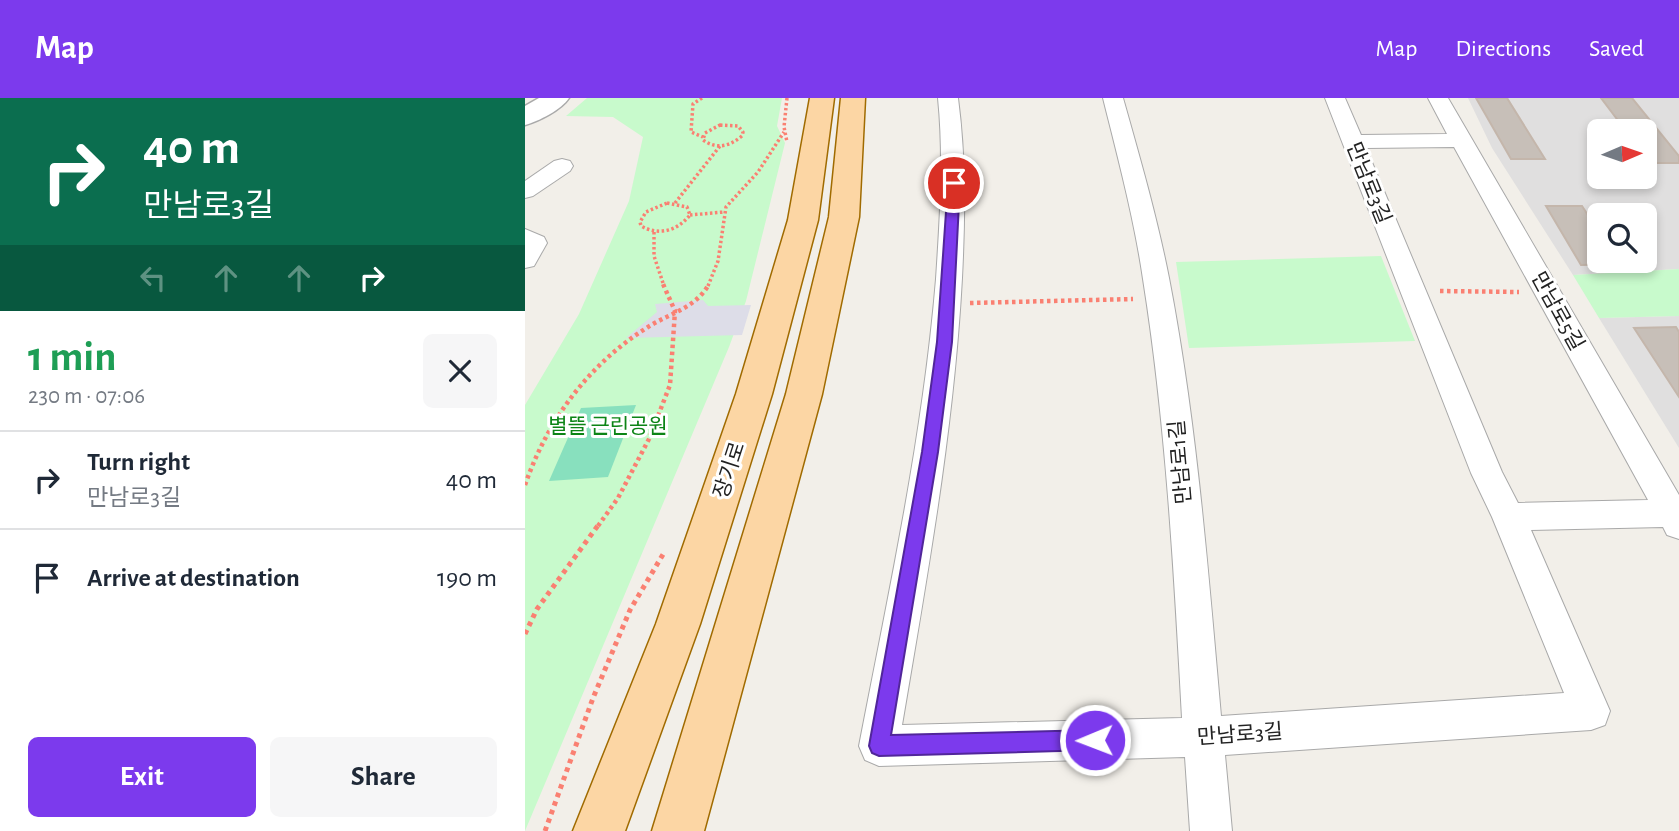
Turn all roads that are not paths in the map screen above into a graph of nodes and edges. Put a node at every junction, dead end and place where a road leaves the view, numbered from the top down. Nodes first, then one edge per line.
1 (557, 98) edge
2 (822, 98) edge
3 (853, 98) edge
4 (948, 98) edge
5 (1113, 98) edge
6 (1335, 98) edge
7 (1438, 98) edge
8 (525, 117) edge
9 (1461, 140) junction
10 (1352, 142) junction
11 (562, 166) dead end
12 (525, 191) edge
13 (525, 237) edge
14 (525, 260) edge
15 (1509, 517) junction
16 (1675, 519) edge
17 (1203, 737) junction
18 (599, 831) edge
19 (678, 831) edge
20 (1211, 831) edge

1 - 8 street
2 - 18 main road, 장기로
3 - 19 main road
4 - 17 street, 만남로3길
5 - 17 street, 만남로1길
6 - 10 street, 만남로3길
7 - 9 street, 만남로5길
9 - 10 street
9 - 16 street, 만남로5길
10 - 15 street, 만남로3길
11 - 12 street
13 - 14 street
15 - 16 street
15 - 17 street, 만남로3길
17 - 20 street, 만남로1길

